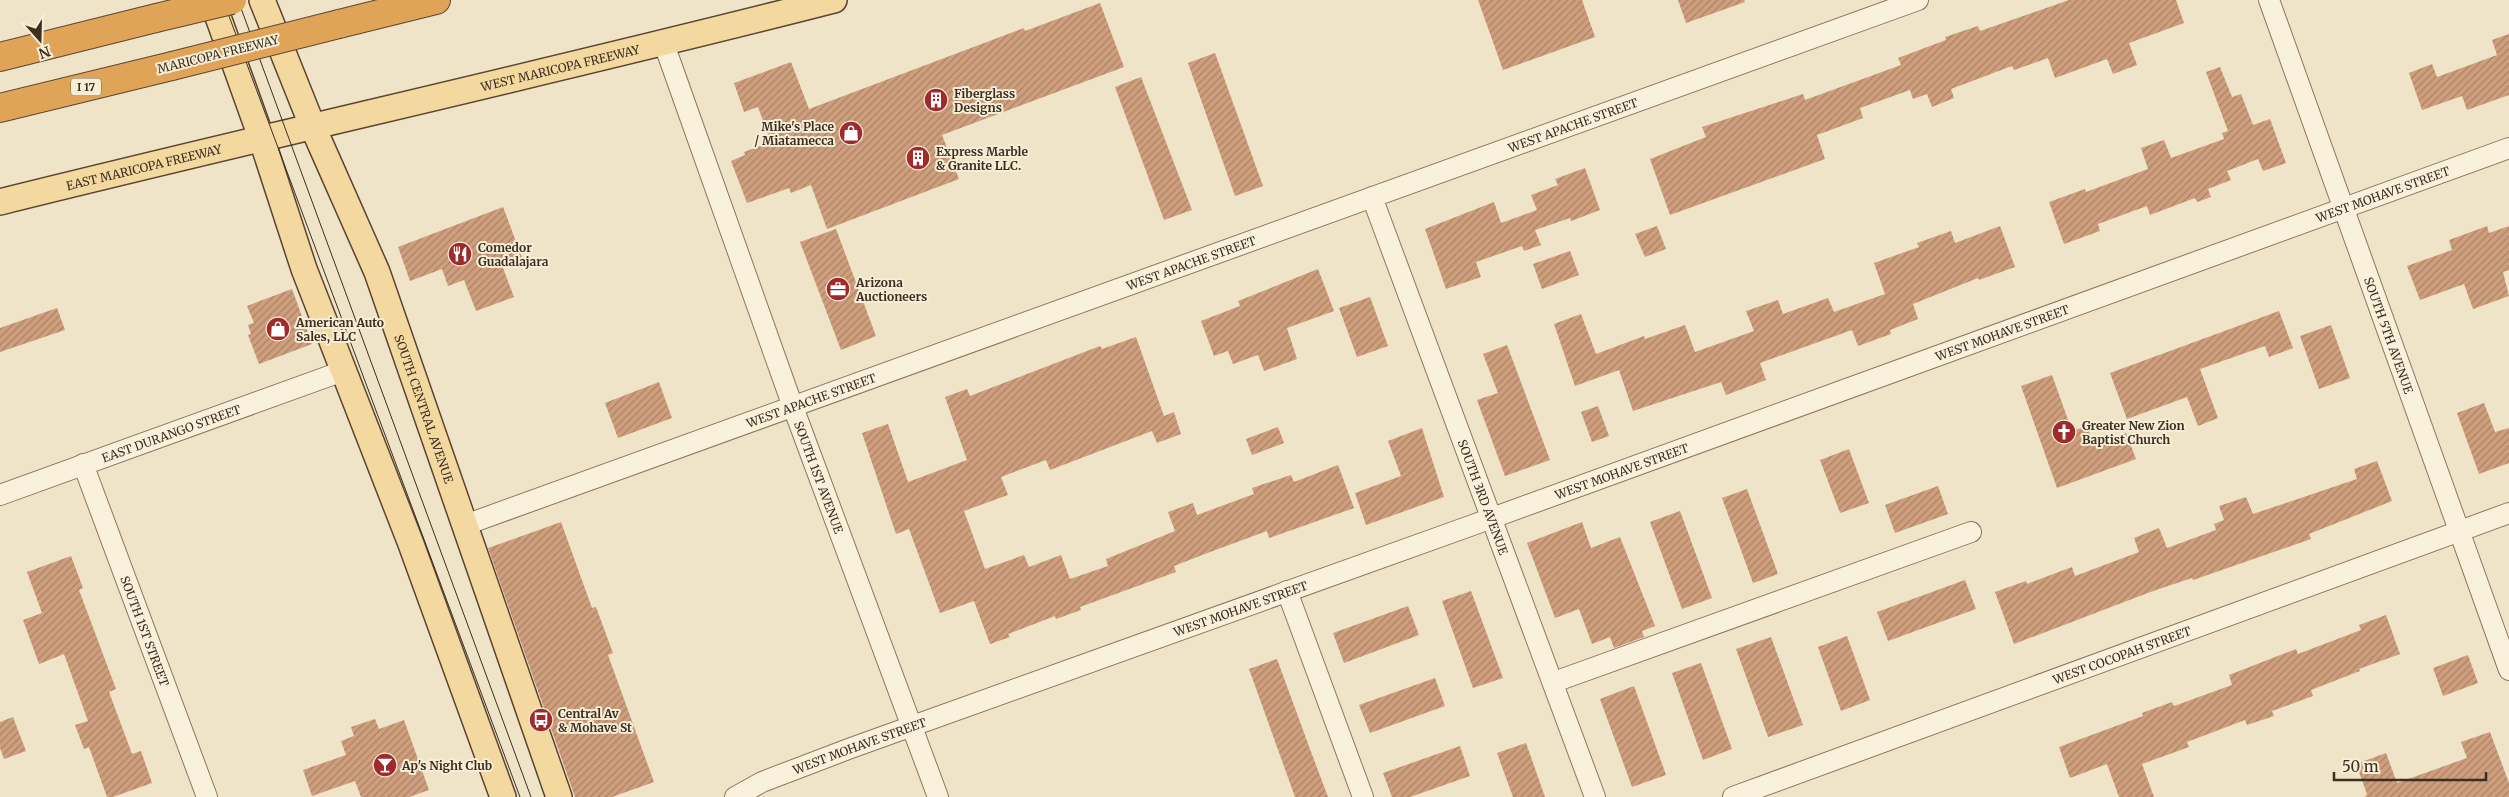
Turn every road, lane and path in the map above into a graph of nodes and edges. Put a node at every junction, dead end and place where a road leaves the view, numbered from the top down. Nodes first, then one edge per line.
1 (212, 0) edge
2 (232, 0) edge
3 (262, 0) edge
4 (436, 0) edge
5 (834, 0) edge
6 (1918, 0) edge
7 (2269, 0) edge
8 (664, 44) junction
9 (0, 57) edge
10 (0, 108) edge
11 (312, 125) junction
12 (286, 131) joint
13 (261, 137) junction
14 (2509, 148) edge
15 (1372, 197) junction
16 (0, 202) edge
17 (2343, 209) junction
18 (343, 371) junction
19 (793, 408) junction
20 (83, 464) junction
21 (0, 495) edge
22 (2509, 513) edge
23 (1493, 518) junction
24 (464, 525) junction
25 (2460, 531) junction
26 (1971, 532) dead end
27 (1287, 591) junction
28 (2509, 670) edge
29 (1554, 682) junction
30 (911, 726) junction
31 (207, 797) edge
32 (503, 797) edge
33 (559, 797) edge
34 (734, 797) edge
35 (938, 797) edge
36 (1363, 797) edge
37 (1595, 797) edge
38 (1733, 797) edge

1 - 13 main road
2 - 9 highway, bridge
3 - 11 main road, SOUTH CENTRAL AVENUE
4 - 10 highway, MARICOPA FREEWAY / I 17, bridge
5 - 8 main road, WEST MARICOPA FREEWAY
6 - 15 street, WEST APACHE STREET
7 - 17 street, SOUTH 5TH AVENUE
8 - 11 main road, WEST MARICOPA FREEWAY
8 - 19 street, SOUTH 1ST AVENUE
11 - 12 main road, WEST MARICOPA FREEWAY
11 - 24 main road, SOUTH CENTRAL AVENUE
12 - 13 main road, EAST MARICOPA FREEWAY
13 - 16 main road, EAST MARICOPA FREEWAY
13 - 18 main road
14 - 17 street, WEST MOHAVE STREET
15 - 19 street, WEST APACHE STREET
15 - 23 street, SOUTH 3RD AVENUE
17 - 23 street, WEST MOHAVE STREET
17 - 25 street, SOUTH 5TH AVENUE
18 - 20 street, EAST DURANGO STREET
18 - 32 main road
19 - 24 street, WEST APACHE STREET
19 - 30 street, SOUTH 1ST AVENUE
20 - 21 street, EAST DURANGO STREET
20 - 31 street, SOUTH 1ST STREET
22 - 25 street, WEST COCOPAH STREET
23 - 27 street, WEST MOHAVE STREET
23 - 29 street, SOUTH 3RD AVENUE
24 - 33 main road, SOUTH CENTRAL AVENUE
25 - 28 street, SOUTH 5TH AVENUE
25 - 38 street, WEST COCOPAH STREET
26 - 29 street
27 - 30 street, WEST MOHAVE STREET
27 - 36 street
29 - 37 street, SOUTH 3RD AVENUE
30 - 34 street, WEST MOHAVE STREET
30 - 35 street, SOUTH 1ST AVENUE

